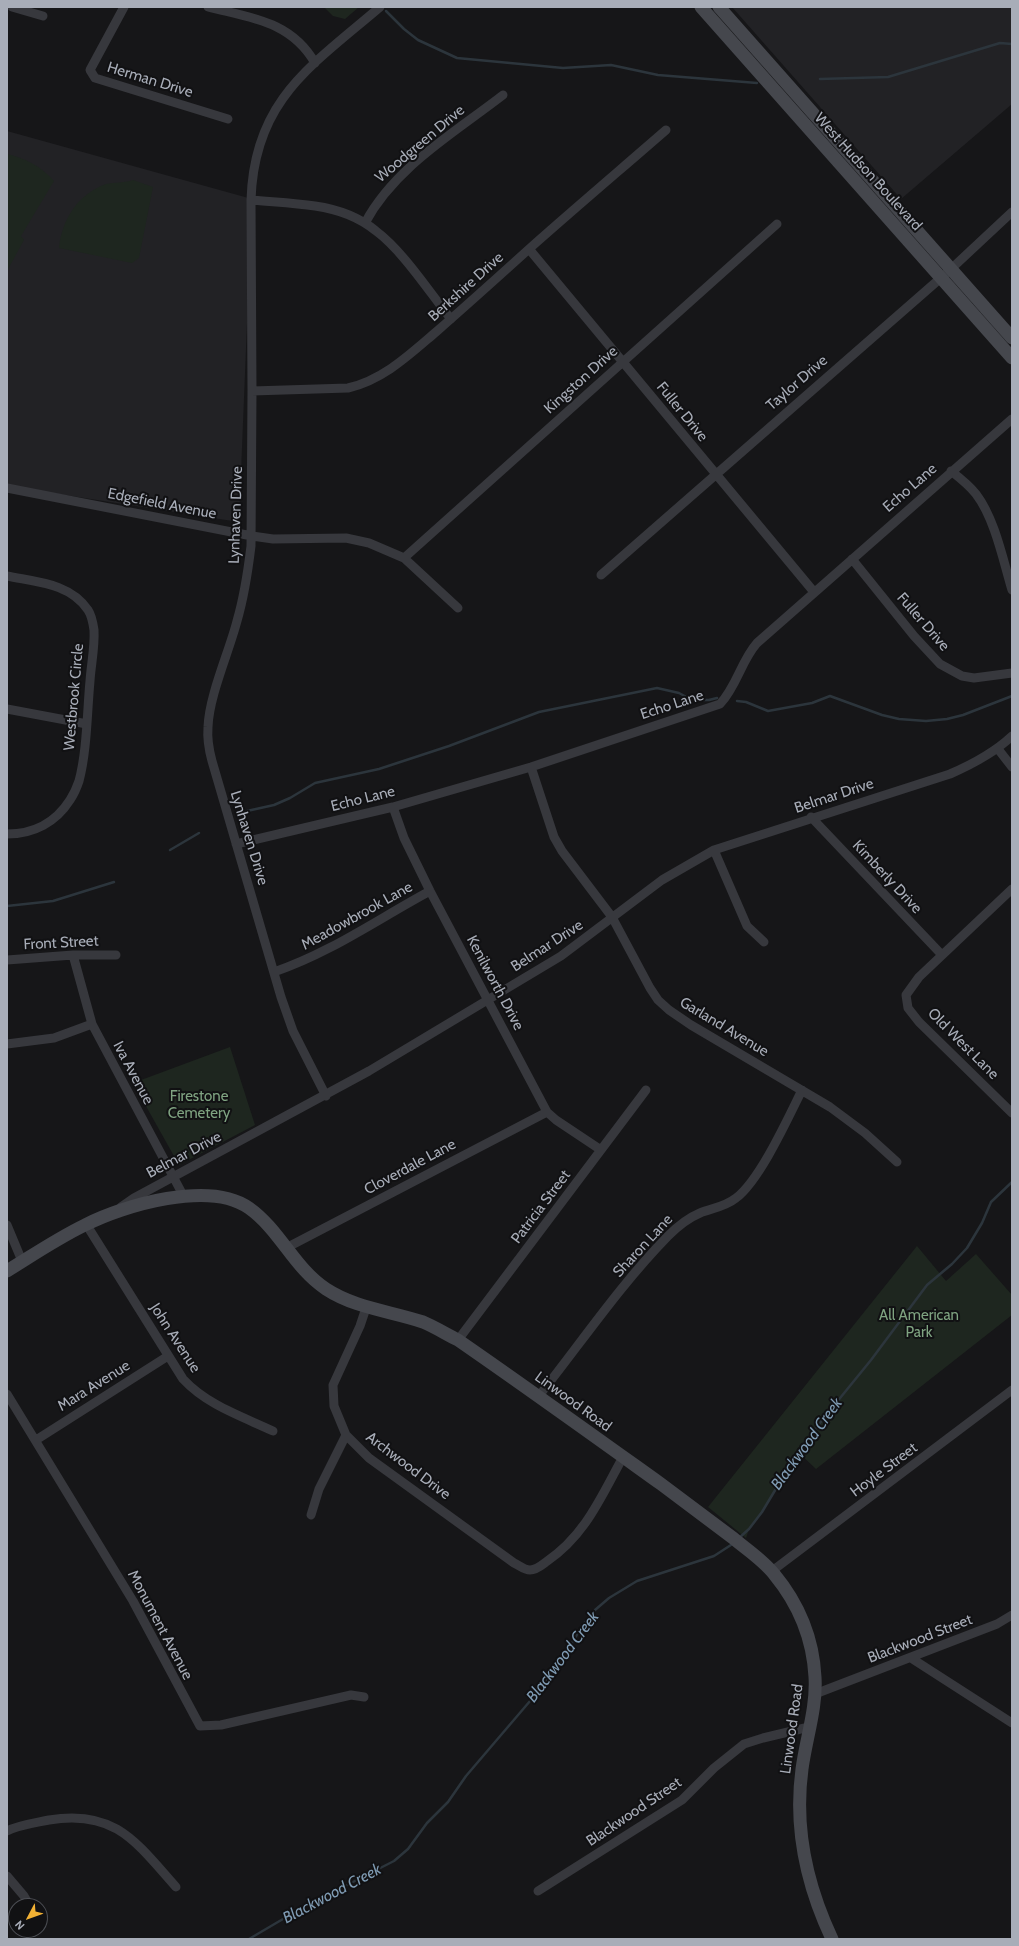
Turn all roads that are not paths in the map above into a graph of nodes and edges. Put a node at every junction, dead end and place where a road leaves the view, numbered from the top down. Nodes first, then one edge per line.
1 (12, 7) edge
2 (124, 7) edge
3 (208, 7) edge
4 (380, 7) edge
5 (701, 7) edge
6 (719, 7) edge
7 (43, 16) dead end
8 (315, 63) junction
9 (503, 95) dead end
10 (228, 119) dead end
11 (666, 130) dead end
12 (251, 200) junction
13 (1012, 212) edge
14 (365, 223) junction
15 (777, 224) dead end
16 (529, 249) junction
17 (950, 269) junction
18 (940, 277) junction
19 (451, 319) junction
20 (1012, 338) edge
21 (1009, 355) edge
22 (623, 362) junction
23 (252, 391) junction
24 (1012, 419) edge
25 (951, 471) junction
26 (715, 474) junction
27 (7, 488) edge
28 (252, 536) junction
29 (404, 558) junction
30 (852, 559) junction
31 (601, 575) dead end
32 (7, 576) edge
33 (1012, 590) edge
34 (814, 592) junction
35 (458, 608) dead end
36 (1012, 673) edge
37 (7, 709) edge
38 (86, 724) junction
39 (1012, 736) edge
40 (998, 749) junction
41 (531, 767) junction
42 (1012, 767) edge
43 (393, 807) junction
44 (811, 817) junction
45 (7, 834) edge
46 (236, 844) junction
47 (714, 850) junction
48 (1012, 890) edge
49 (430, 891) junction
50 (612, 917) junction
51 (764, 942) dead end
52 (73, 955) junction
53 (116, 955) dead end
54 (942, 955) junction
55 (7, 960) edge
56 (274, 972) junction
57 (488, 999) junction
58 (92, 1024) junction
59 (7, 1044) edge
60 (646, 1090) dead end
61 (802, 1090) junction
62 (326, 1096) junction
63 (547, 1112) junction
64 (1012, 1113) edge
65 (601, 1150) junction
66 (896, 1162) dead end
67 (173, 1177) junction
68 (184, 1197) junction
69 (110, 1214) junction
70 (86, 1224) junction
71 (7, 1225) edge
72 (286, 1248) junction
73 (22, 1261) junction
74 (7, 1271) edge
75 (366, 1308) junction
76 (458, 1340) junction
77 (168, 1356) junction
78 (1012, 1390) edge
79 (7, 1394) edge
80 (538, 1397) junction
81 (273, 1431) dead end
82 (346, 1435) junction
83 (36, 1440) junction
84 (623, 1457) junction
85 (311, 1515) dead end
86 (772, 1572) junction
87 (1012, 1615) edge
88 (911, 1658) junction
89 (815, 1694) junction
90 (364, 1698) dead end
91 (1012, 1723) edge
92 (809, 1727) junction
93 (7, 1831) edge
94 (7, 1876) edge
95 (176, 1888) dead end
96 (538, 1891) dead end
97 (25, 1898) edge
98 (832, 1939) edge

1 - 7 street
2 - 10 street, Herman Drive
3 - 8 street
4 - 8 street, Lynhaven Drive
5 - 18 main road, West Hudson Boulevard
6 - 17 main road, West Hudson Boulevard
8 - 12 street, Lynhaven Drive
9 - 14 street, Woodgreen Drive
11 - 16 street, Berkshire Drive
12 - 14 street
12 - 23 street, Lynhaven Drive
13 - 17 street, Taylor Drive
14 - 19 street
15 - 22 street, Kingston Drive
16 - 19 street, Berkshire Drive
16 - 22 street, Fuller Drive
17 - 18 street, Taylor Drive
17 - 20 main road, West Hudson Boulevard
18 - 21 main road, West Hudson Boulevard
18 - 26 street, Taylor Drive
19 - 23 street, Berkshire Drive
22 - 26 street, Fuller Drive
22 - 29 street, Kingston Drive
23 - 28 street, Lynhaven Drive
24 - 25 street, Echo Lane
25 - 30 street, Echo Lane
25 - 33 street
26 - 31 street, Taylor Drive
26 - 34 street, Fuller Drive
27 - 28 street, Edgefield Avenue
28 - 29 street, Edgefield Avenue
28 - 46 street, Lynhaven Drive
29 - 35 street, Edgefield Avenue
30 - 34 street, Echo Lane
30 - 36 street, Fuller Drive
32 - 38 street, Westbrook Circle
34 - 41 street, Echo Lane
37 - 38 street
38 - 45 street, Westbrook Circle
39 - 40 street, Belmar Drive
40 - 42 street
40 - 44 street, Belmar Drive
41 - 43 street, Echo Lane
41 - 50 street, Garland Avenue
43 - 46 street, Echo Lane
43 - 49 street, Kenilworth Drive
44 - 47 street, Belmar Drive
44 - 54 street, Kimberly Drive
46 - 56 street, Lynhaven Drive
47 - 50 street, Belmar Drive
47 - 51 street
48 - 54 street, Old West Lane
49 - 56 street, Meadowbrook Lane
49 - 57 street, Kenilworth Drive
50 - 57 street, Belmar Drive
50 - 61 street, Garland Avenue
52 - 53 street, Front Street
52 - 55 street, Front Street
52 - 58 street, Iva Avenue
54 - 64 street, Old West Lane
56 - 62 street, Lynhaven Drive
57 - 62 street, Belmar Drive
57 - 63 street, Kenilworth Drive
58 - 59 street
58 - 67 street, Iva Avenue
60 - 65 street, Patricia Street
61 - 66 street, Garland Avenue
61 - 80 street, Sharon Lane
62 - 67 street, Belmar Drive
63 - 65 street, Kenilworth Drive
63 - 72 street, Cloverdale Lane
65 - 76 street, Patricia Street
67 - 68 street, Iva Avenue
67 - 69 street, Belmar Drive
68 - 69 main road, Linwood Road
68 - 72 main road, Linwood Road
69 - 70 main road, Linwood Road
70 - 73 main road, Linwood Road
70 - 77 street, John Avenue
71 - 73 street
72 - 75 main road, Linwood Road
73 - 74 main road, Linwood Road
75 - 76 main road, Linwood Road
75 - 82 street, Archwood Drive
76 - 80 main road, Linwood Road
77 - 81 street, John Avenue
77 - 83 street, Mara Avenue
78 - 86 street, Hoyle Street
79 - 83 street, Monument Avenue
80 - 84 main road, Linwood Road
82 - 84 street, Archwood Drive
82 - 85 street
83 - 90 street, Monument Avenue
84 - 86 main road, Linwood Road
86 - 89 main road, Linwood Road
87 - 88 street, Blackwood Street
88 - 89 street, Blackwood Street
88 - 91 street
89 - 92 main road, Linwood Road
92 - 96 street, Blackwood Street
92 - 98 main road, Linwood Road
93 - 95 street
94 - 97 street

